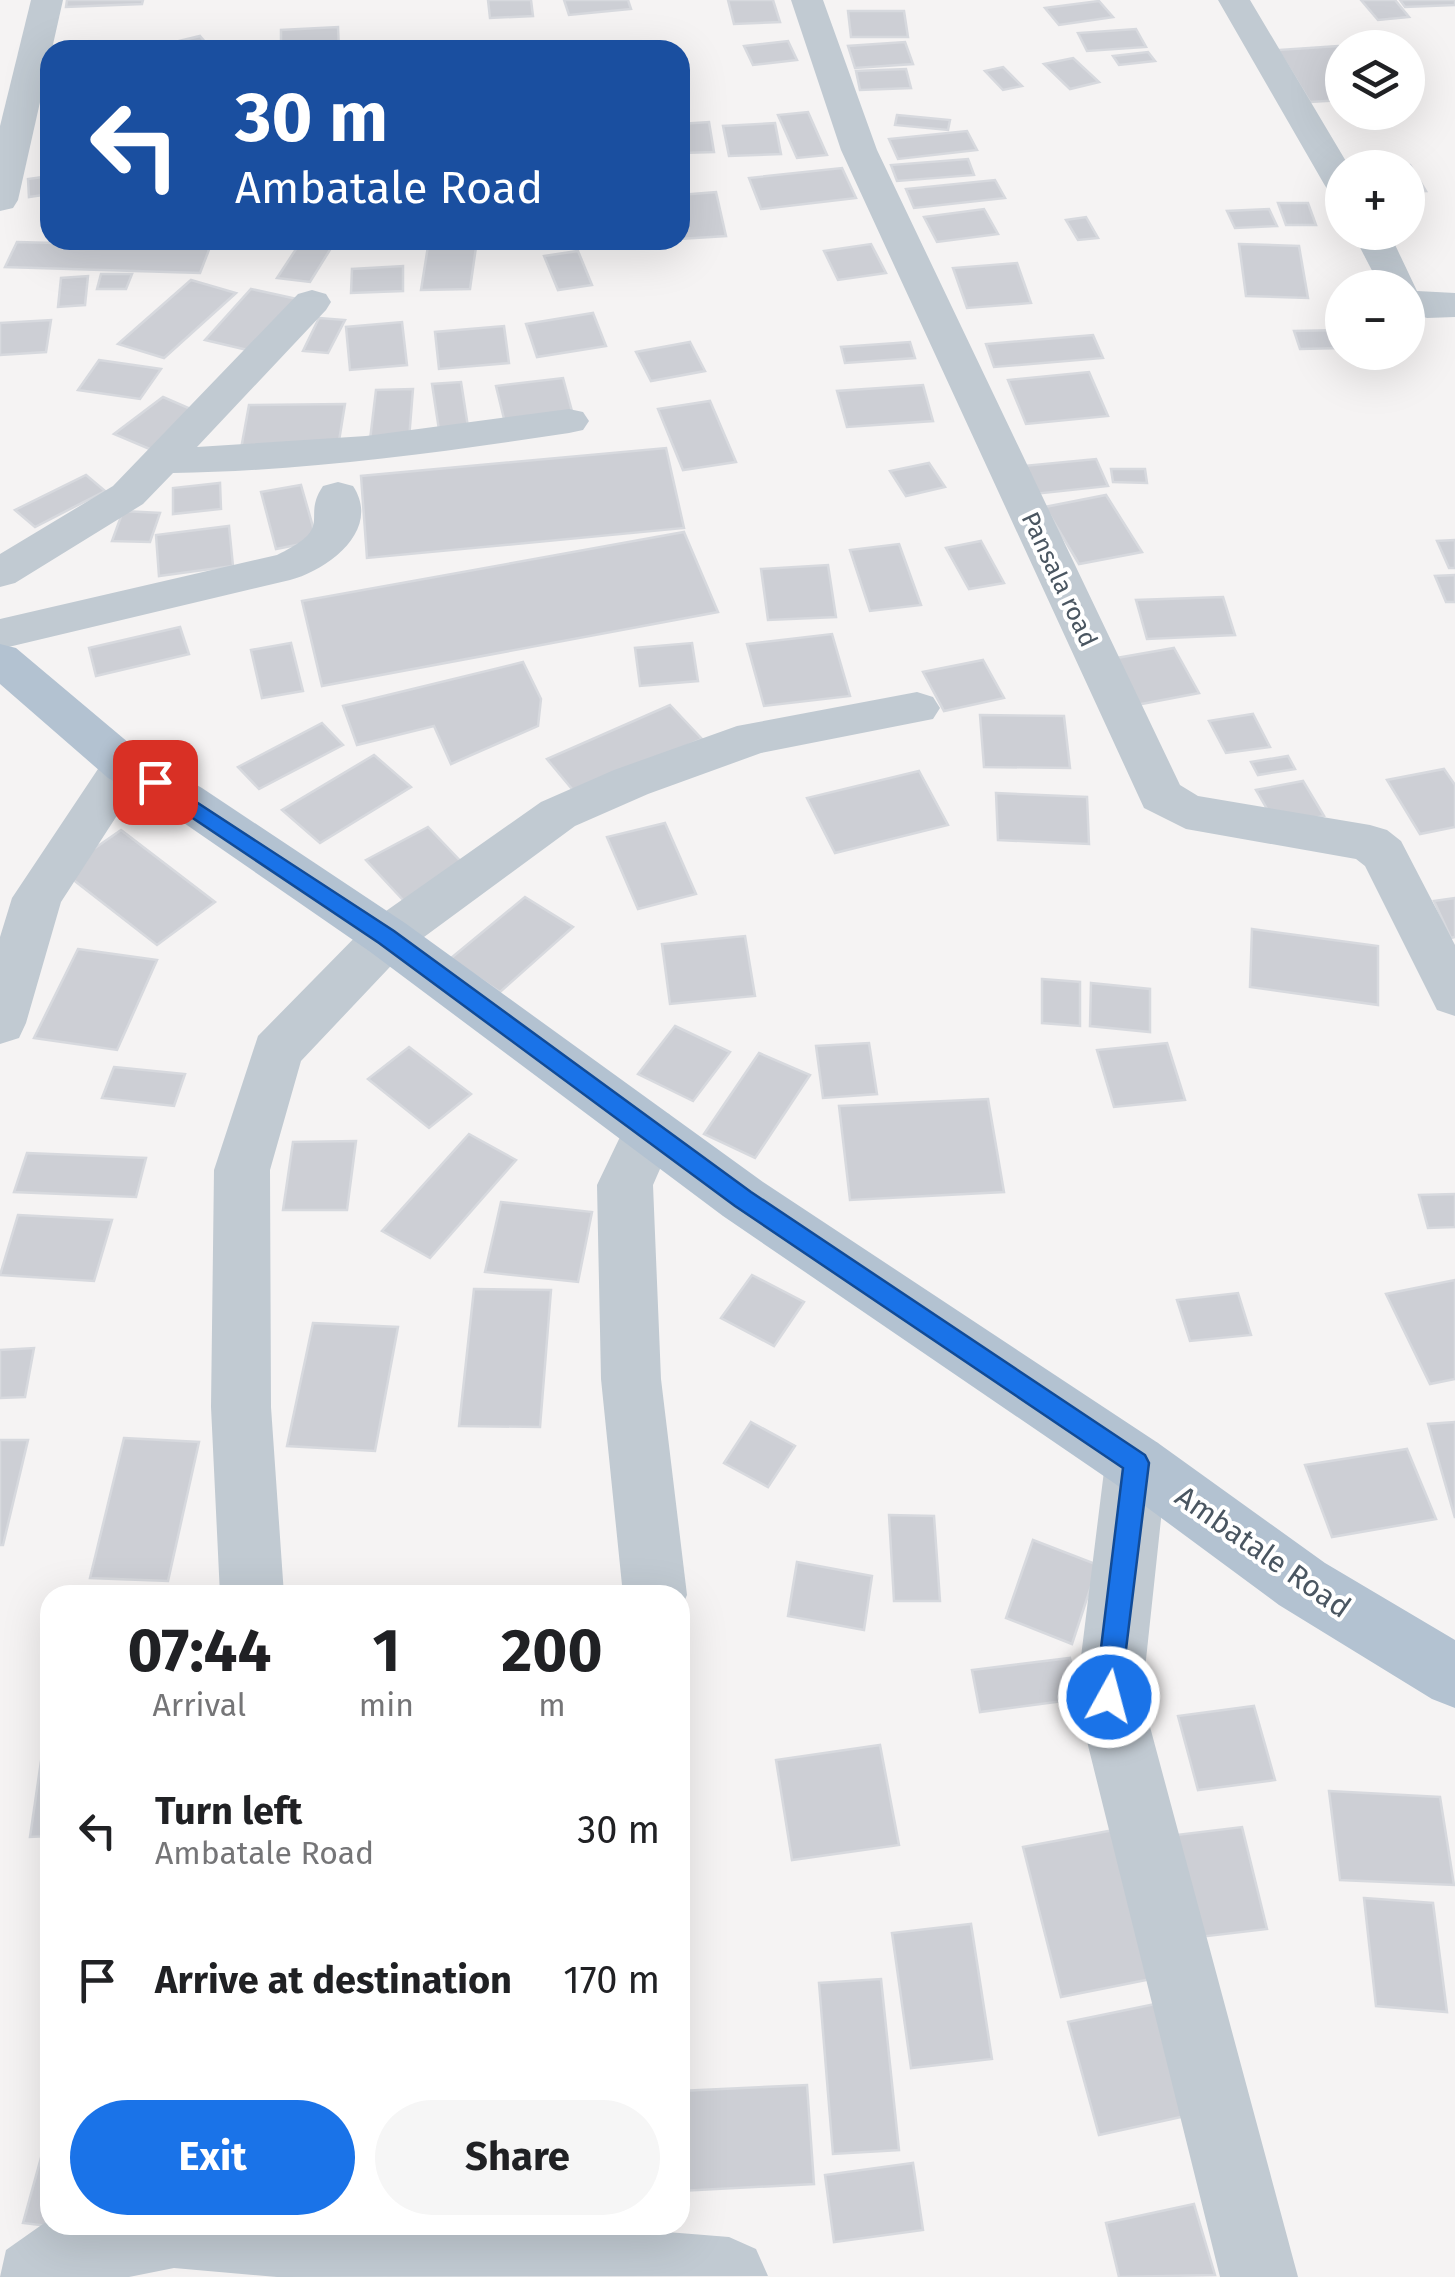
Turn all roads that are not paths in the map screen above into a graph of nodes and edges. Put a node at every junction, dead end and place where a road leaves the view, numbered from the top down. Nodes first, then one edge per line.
1 (47, 0) edge
2 (806, 0) edge
3 (1234, 0) edge
4 (1325, 155) edge
5 (0, 200) edge
6 (312, 302) dead end
7 (1455, 305) edge
8 (1425, 306) edge
9 (570, 421) dead end
10 (161, 460) junction
11 (338, 495) dead end
12 (0, 573) edge
13 (0, 634) edge
14 (0, 659) edge
15 (917, 708) dead end
16 (125, 766) junction
17 (387, 937) junction
18 (1455, 996) edge
19 (0, 1023) edge
20 (650, 1130) junction
21 (1136, 1463) junction
22 (251, 1585) edge
23 (654, 1585) edge
24 (1455, 1676) edge
25 (148, 2235) edge
26 (234, 2235) edge
27 (729, 2276) edge
28 (32, 2277) edge
29 (1259, 2277) edge

1 - 5 street
2 - 18 street, Pansala road
3 - 4 street
6 - 10 street
7 - 8 street
9 - 10 street
10 - 12 street
11 - 13 street
14 - 16 main road, Ambatale Road
15 - 17 street
16 - 17 main road, Ambatale Road
16 - 19 street
17 - 20 main road, Ambatale Road
17 - 22 street
20 - 21 main road, Ambatale Road
20 - 23 street
21 - 24 main road, Ambatale Road
21 - 29 street
25 - 28 street
26 - 27 street

